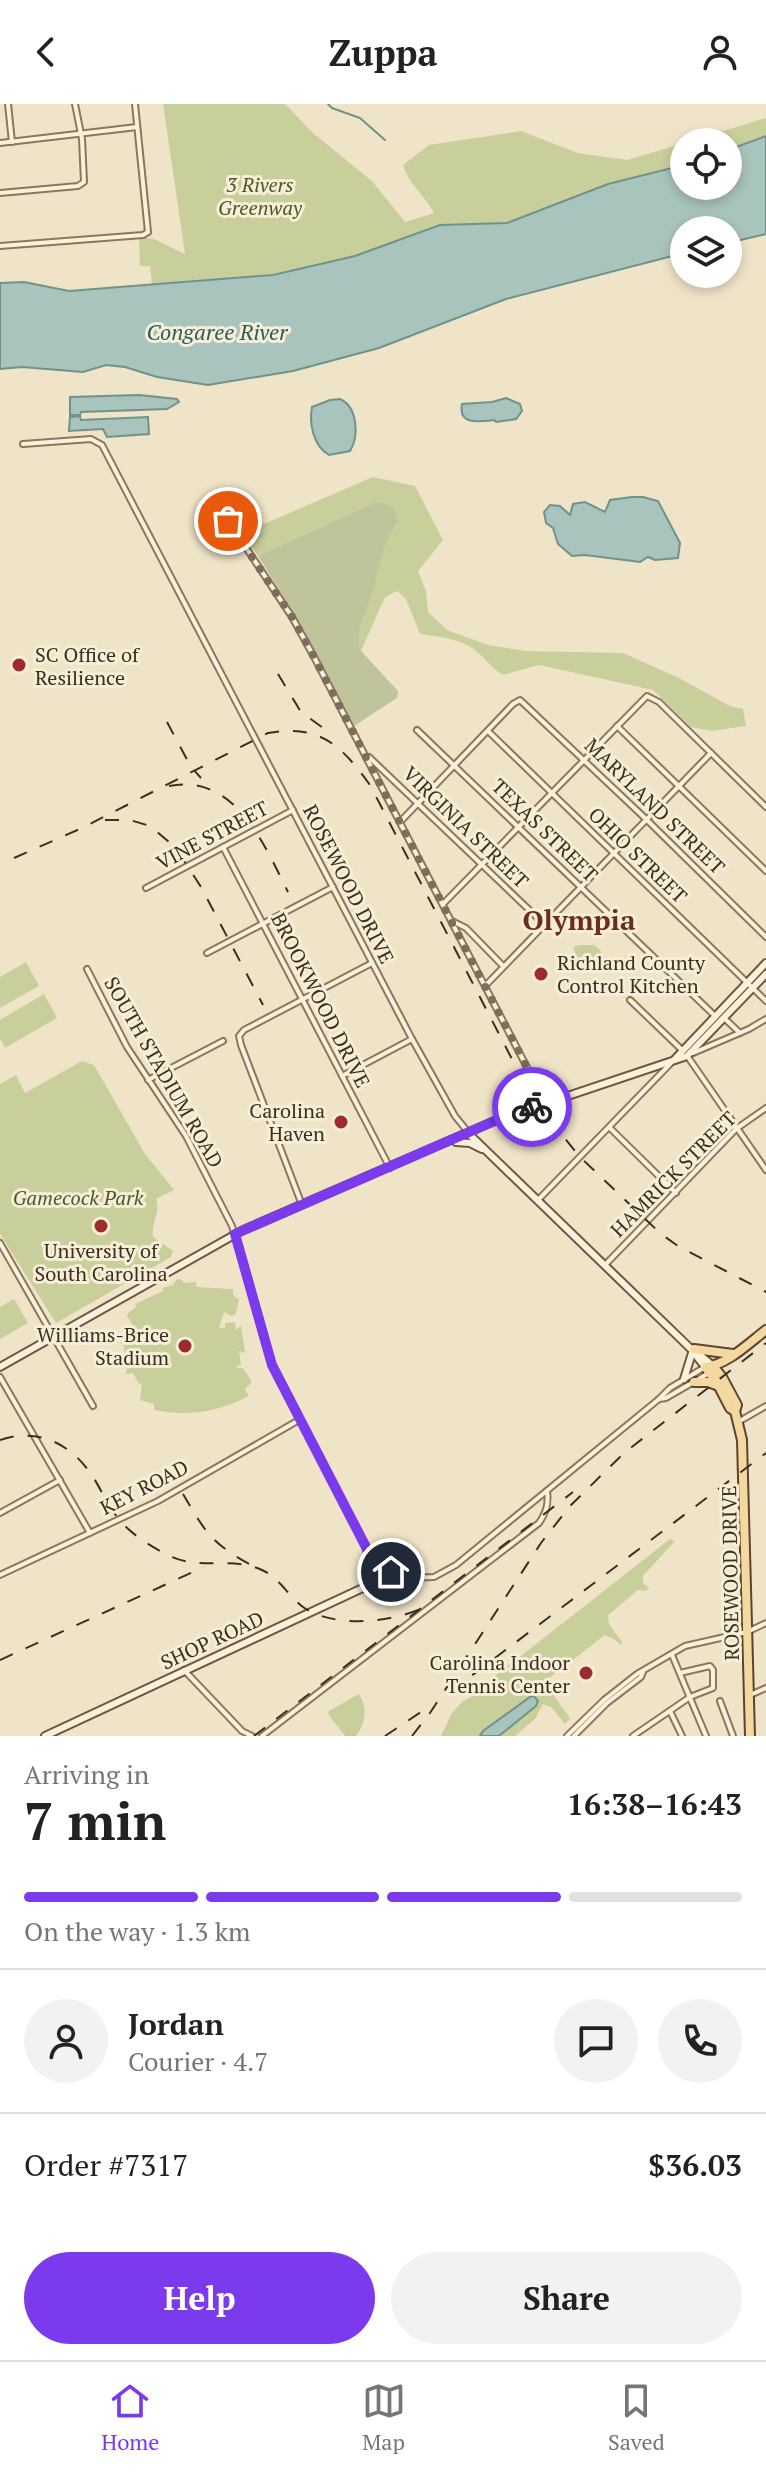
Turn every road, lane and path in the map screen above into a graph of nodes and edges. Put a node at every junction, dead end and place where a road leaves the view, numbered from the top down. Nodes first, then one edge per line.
1 (8, 104) edge
2 (75, 104) edge
3 (135, 104) edge
4 (137, 127) junction
5 (81, 134) junction
6 (12, 142) junction
7 (0, 143) edge
8 (0, 193) edge
9 (0, 246) edge
10 (23, 444) dead end
11 (219, 507) dead end
12 (617, 726) junction
13 (417, 730) dead end
14 (488, 731) junction
15 (711, 753) junction
16 (366, 754) junction
17 (583, 760) junction
18 (454, 765) junction
19 (679, 786) junction
20 (551, 792) junction
21 (764, 796) edge
22 (759, 800) junction
23 (418, 804) junction
24 (766, 807) edge
25 (293, 810) junction
26 (647, 820) junction
27 (400, 822) junction
28 (519, 826) junction
29 (223, 847) junction
30 (614, 853) junction
31 (482, 865) junction
32 (766, 871) edge
33 (581, 886) junction
34 (333, 887) junction
35 (146, 888) dead end
36 (443, 904) junction
37 (452, 921) junction
38 (263, 924) junction
39 (544, 924) junction
40 (766, 937) edge
41 (207, 953) dead end
42 (372, 963) junction
43 (766, 963) edge
44 (503, 966) junction
45 (87, 969) dead end
46 (766, 974) edge
47 (486, 985) junction
48 (750, 985) junction
49 (302, 999) junction
50 (630, 1000) dead end
51 (766, 1001) edge
52 (720, 1019) junction
53 (766, 1019) edge
54 (740, 1033) junction
55 (412, 1039) junction
56 (223, 1041) dead end
57 (703, 1045) junction
58 (685, 1053) junction
59 (671, 1063) junction
60 (342, 1076) junction
61 (148, 1080) junction
62 (545, 1102) junction
63 (766, 1108) edge
64 (610, 1128) junction
65 (736, 1129) junction
66 (469, 1134) junction
67 (448, 1142) junction
68 (486, 1151) junction
69 (390, 1168) junction
70 (766, 1170) edge
71 (676, 1193) junction
72 (538, 1200) junction
73 (302, 1205) junction
74 (235, 1234) junction
75 (0, 1243) edge
76 (605, 1265) junction
77 (766, 1330) edge
78 (54, 1337) junction
79 (692, 1350) junction
80 (733, 1354) junction
81 (0, 1367) edge
82 (709, 1369) junction
83 (0, 1377) edge
84 (689, 1380) junction
85 (722, 1384) junction
86 (659, 1399) junction
87 (93, 1406) dead end
88 (766, 1406) edge
89 (299, 1420) junction
90 (738, 1422) junction
91 (60, 1480) junction
92 (547, 1491) junction
93 (0, 1513) edge
94 (90, 1533) junction
95 (366, 1546) junction
96 (391, 1572) junction
97 (0, 1575) edge
98 (430, 1577) junction
99 (368, 1586) junction
100 (766, 1623) edge
101 (747, 1632) junction
102 (672, 1655) junction
103 (184, 1670) junction
104 (643, 1672) junction
105 (680, 1673) junction
106 (766, 1688) edge
107 (749, 1696) junction
108 (690, 1697) junction
109 (720, 1701) dead end
110 (670, 1711) junction
111 (45, 1736) edge
112 (252, 1736) edge
113 (262, 1736) edge
114 (567, 1736) edge
115 (574, 1736) edge
116 (633, 1736) edge
117 (682, 1736) edge
118 (706, 1736) edge
119 (733, 1736) edge
120 (750, 1736) edge

1 - 6 street
2 - 5 street
3 - 4 street
4 - 5 street
4 - 9 street
5 - 6 street
5 - 8 street
6 - 7 street
10 - 25 street, ROSEWOOD DRIVE
11 - 16 street
12 - 15 street
12 - 17 street
12 - 19 street
13 - 18 street, TEXAS STREET
14 - 17 street, MARYLAND STREET
14 - 18 street
14 - 20 street, OHIO STREET
15 - 19 street
15 - 22 street
16 - 23 street, VIRGINIA STREET
16 - 27 street
17 - 20 street
17 - 26 street, MARYLAND STREET
18 - 23 street
18 - 28 street, TEXAS STREET
19 - 26 street
19 - 32 street
20 - 28 street
20 - 30 street, OHIO STREET
21 - 22 street
22 - 24 street
23 - 27 street
23 - 31 street, VIRGINIA STREET
25 - 29 street, VINE STREET
25 - 34 street, ROSEWOOD DRIVE
26 - 30 street
26 - 40 street, MARYLAND STREET
27 - 36 street
28 - 31 street
28 - 33 street, TEXAS STREET
29 - 35 street, VINE STREET
29 - 38 street, BROOKWOOD DRIVE
30 - 33 street
30 - 48 street, OHIO STREET
31 - 36 street
31 - 39 street, VIRGINIA STREET
33 - 39 street
33 - 52 street, TEXAS STREET
34 - 38 street
34 - 42 street, ROSEWOOD DRIVE
36 - 37 street
37 - 44 street
37 - 47 street
38 - 41 street
38 - 49 street, BROOKWOOD DRIVE
39 - 44 street
42 - 49 street
42 - 55 street, ROSEWOOD DRIVE
43 - 48 main road
44 - 47 street
45 - 61 street, SOUTH STADIUM ROAD
46 - 48 main road
47 - 62 street
48 - 51 street, OHIO STREET
48 - 52 main road
49 - 60 street, BROOKWOOD DRIVE
49 - 73 street
50 - 58 street
52 - 54 street, TEXAS STREET
52 - 57 main road
52 - 58 main road
53 - 54 street
54 - 57 street
55 - 60 street
55 - 66 street, ROSEWOOD DRIVE
56 - 61 street
57 - 58 main road
58 - 59 main road
58 - 65 street
59 - 62 main road
59 - 64 street
60 - 69 street, BROOKWOOD DRIVE
61 - 74 street, SOUTH STADIUM ROAD
62 - 66 main road
63 - 65 street, HAMRICK STREET
64 - 71 street
64 - 72 street
65 - 70 street
65 - 71 street, HAMRICK STREET
66 - 67 main road
66 - 68 main road, ROSEWOOD DRIVE
67 - 68 main road
67 - 69 main road
68 - 72 main road, ROSEWOOD DRIVE
69 - 73 main road
71 - 76 street, HAMRICK STREET
72 - 76 main road, ROSEWOOD DRIVE
73 - 74 main road
74 - 78 main road
74 - 89 street, SOUTH STADIUM ROAD
75 - 78 street
76 - 79 main road, ROSEWOOD DRIVE
77 - 80 main road
78 - 81 main road
78 - 87 street
79 - 80 main road
79 - 82 main road, ROSEWOOD DRIVE
79 - 84 main road
80 - 82 main road
80 - 85 main road
82 - 84 street
82 - 84 street
82 - 85 main road, ROSEWOOD DRIVE
83 - 91 street
84 - 85 main road
84 - 86 street
84 - 86 street
85 - 90 main road, ROSEWOOD DRIVE
86 - 92 street
88 - 90 street
89 - 94 street, KEY ROAD
89 - 95 street, SOUTH STADIUM ROAD
90 - 101 main road, ROSEWOOD DRIVE
91 - 93 street
91 - 94 street
92 - 98 street
92 - 113 street
94 - 97 street, KEY ROAD
95 - 96 street
95 - 99 street
96 - 98 street
96 - 99 main road, SHOP ROAD
98 - 99 street
99 - 103 main road, SHOP ROAD
100 - 101 street
101 - 102 street
101 - 107 main road, ROSEWOOD DRIVE
102 - 104 street
102 - 105 street
103 - 111 main road, SHOP ROAD
103 - 112 street
104 - 114 street
104 - 115 street
105 - 108 street
105 - 108 street
106 - 107 street
107 - 120 main road, ROSEWOOD DRIVE
108 - 110 street
108 - 118 street
109 - 119 street
110 - 116 street
110 - 117 street

